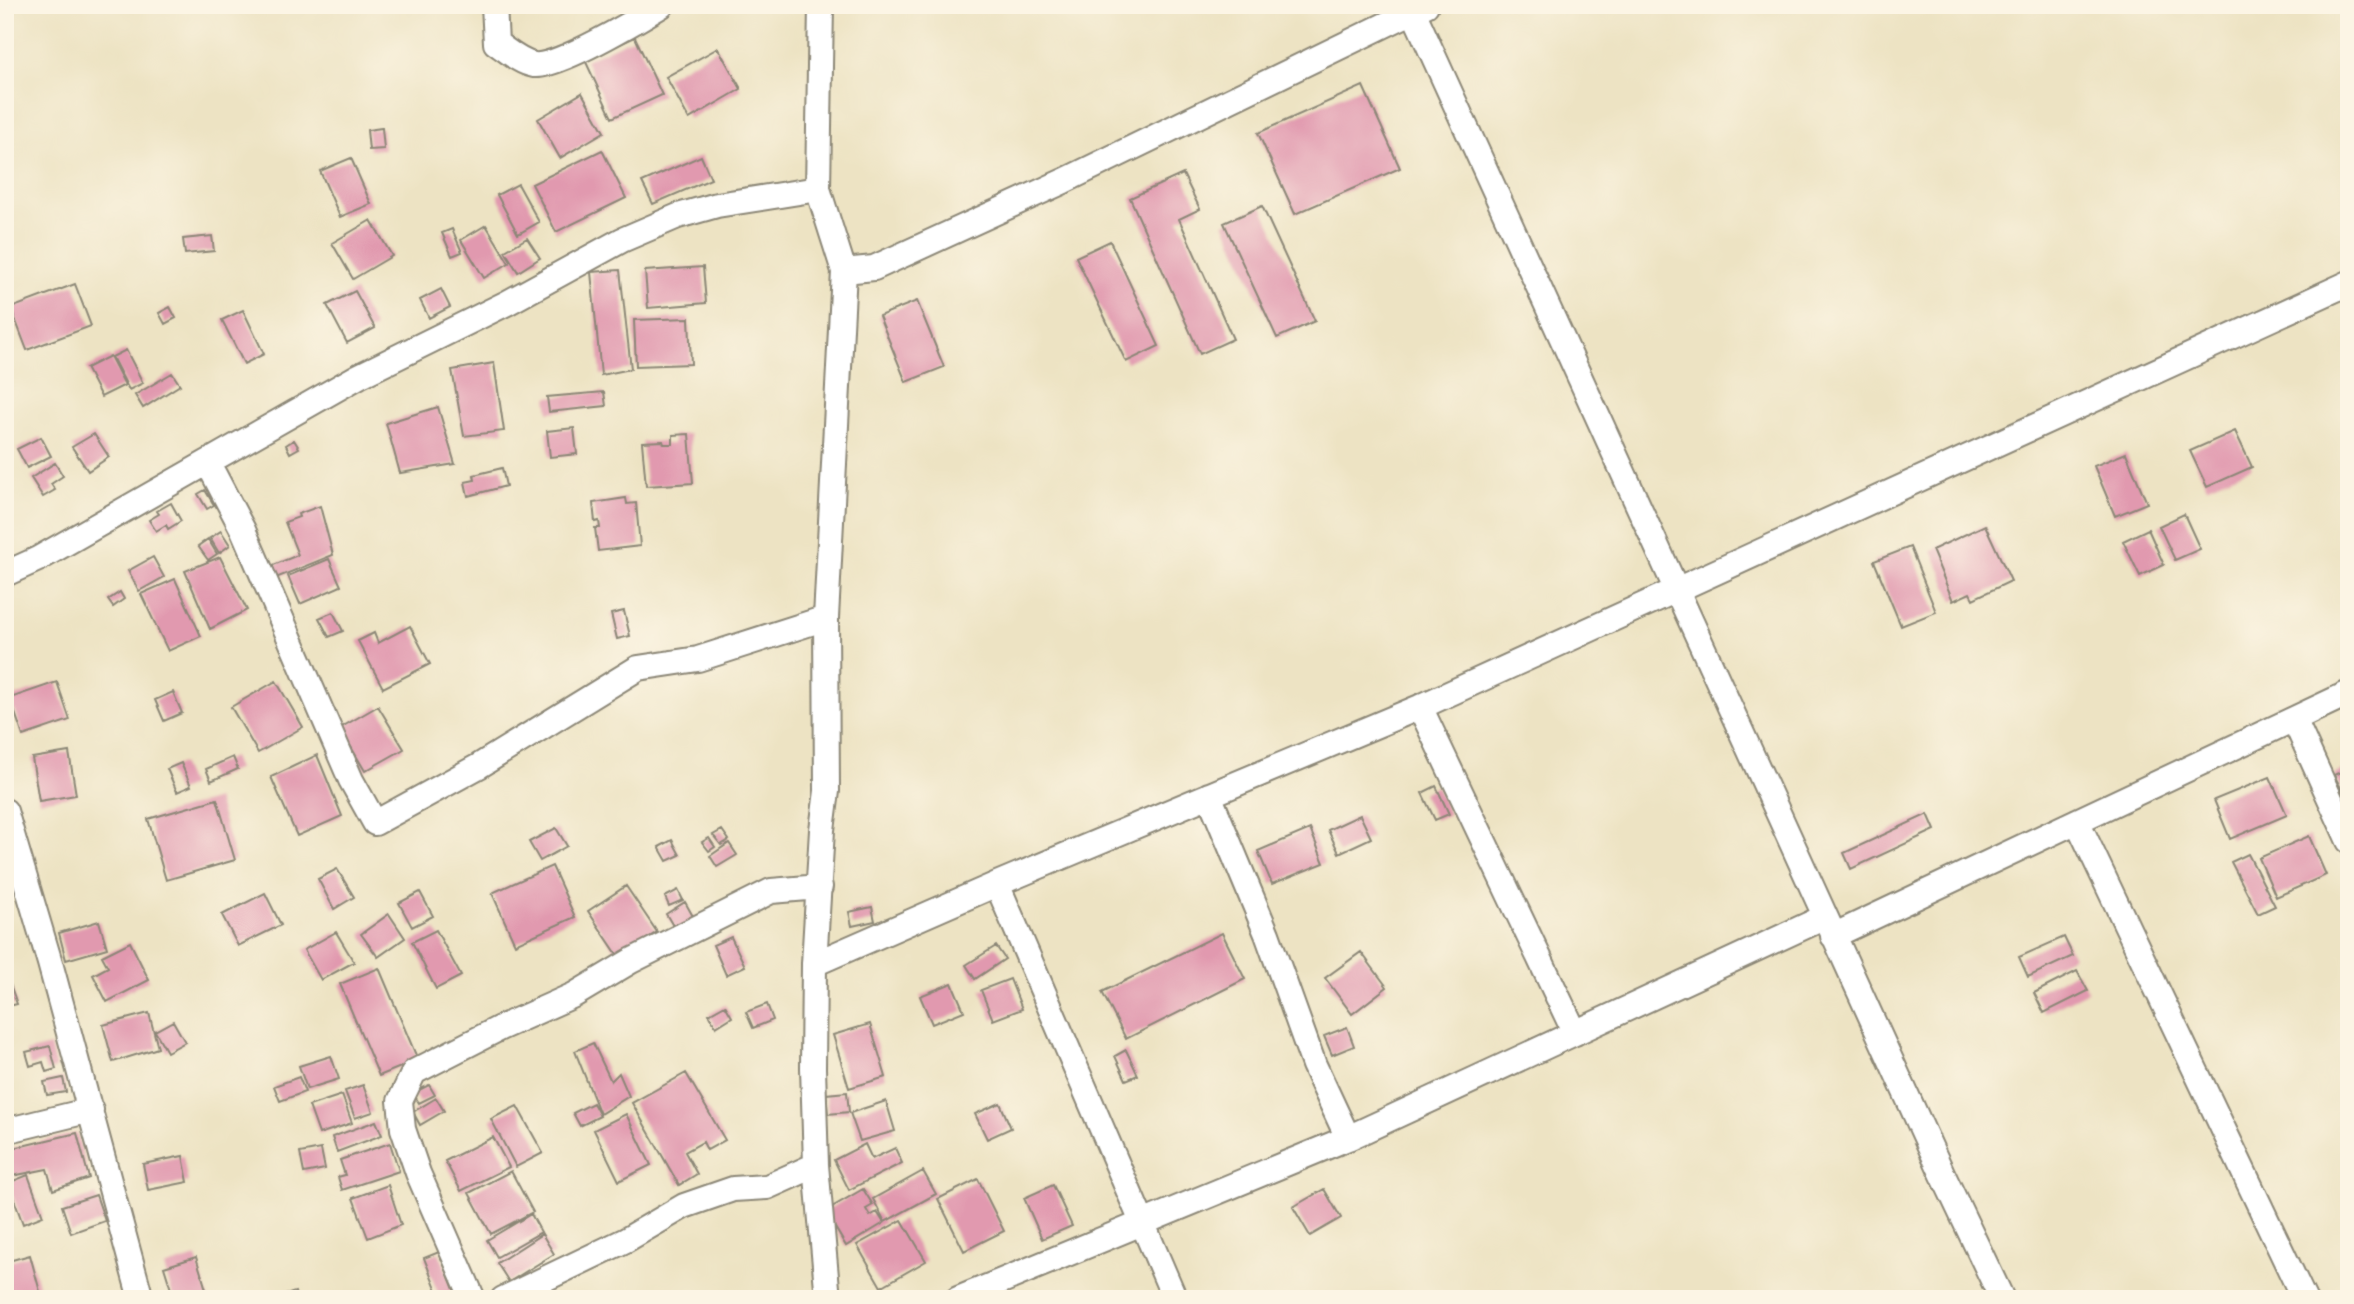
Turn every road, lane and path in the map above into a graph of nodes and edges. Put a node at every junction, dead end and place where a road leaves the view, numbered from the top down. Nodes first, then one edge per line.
1 (494, 5) edge
2 (662, 5) edge
3 (821, 5) edge
4 (1419, 8) edge
5 (818, 189) junction
6 (844, 271) junction
7 (2349, 283) edge
8 (208, 463) junction
9 (5, 574) edge
10 (1676, 592) junction
11 (826, 618) junction
12 (2349, 694) edge
13 (1420, 707) junction
14 (2294, 719) junction
15 (1209, 795) junction
16 (5, 811) edge
17 (2077, 821) junction
18 (2349, 841) edge
19 (997, 884) junction
20 (820, 887) junction
21 (1829, 927) junction
22 (814, 964) junction
23 (1575, 1033) junction
24 (91, 1110) junction
25 (5, 1130) edge
26 (1348, 1138) junction
27 (816, 1165) junction
28 (1143, 1224) junction
29 (141, 1299) edge
30 (473, 1299) edge
31 (503, 1299) edge
32 (828, 1299) edge
33 (958, 1299) edge
34 (1175, 1299) edge
35 (2002, 1299) edge
36 (2304, 1299) edge

1 - 2 street
3 - 5 street
4 - 6 street
4 - 10 street
5 - 6 street
5 - 8 street
6 - 11 street
7 - 10 street
8 - 9 street
8 - 11 street
10 - 13 street
10 - 21 street
11 - 20 street
12 - 14 street
13 - 15 street
13 - 23 street
14 - 17 street
14 - 18 street
15 - 19 street
15 - 26 street
16 - 24 street
17 - 21 street
17 - 36 street
19 - 22 street
19 - 28 street
20 - 22 street
20 - 30 street
21 - 23 street
21 - 35 street
22 - 27 street
23 - 26 street
24 - 25 street
24 - 29 street
26 - 28 street
27 - 31 street
27 - 32 street
28 - 33 street
28 - 34 street

